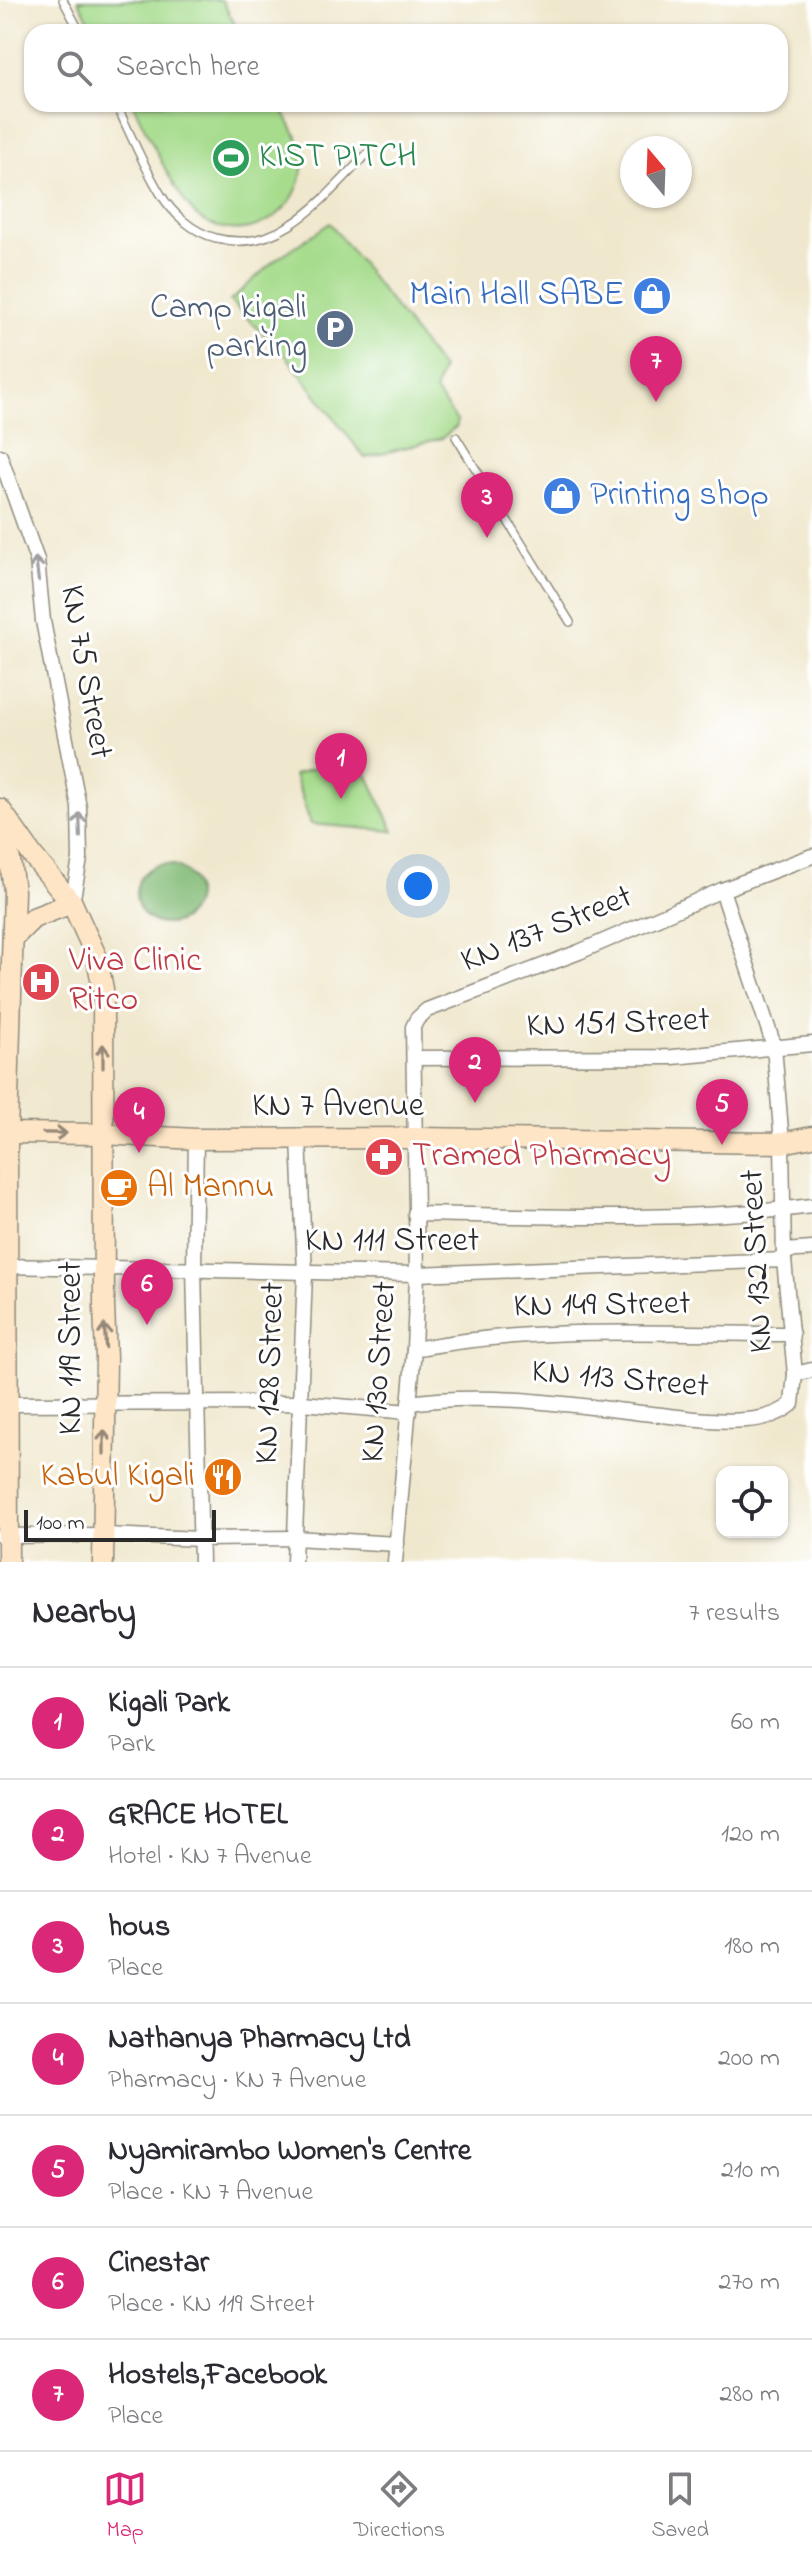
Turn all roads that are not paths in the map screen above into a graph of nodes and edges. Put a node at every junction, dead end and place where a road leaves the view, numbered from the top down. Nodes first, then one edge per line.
1 (63, 0) edge
2 (76, 24) edge
3 (120, 112) edge
4 (368, 153) dead end
5 (456, 437) dead end
6 (0, 456) edge
7 (570, 622) dead end
8 (0, 809) edge
9 (0, 825) edge
10 (812, 856) edge
11 (722, 890) junction
12 (72, 903) junction
13 (13, 938) junction
14 (812, 1044) edge
15 (774, 1046) junction
16 (414, 1058) junction
17 (4, 1133) edge
18 (103, 1134) junction
19 (812, 1137) edge
20 (417, 1138) junction
21 (196, 1139) junction
22 (299, 1139) junction
23 (782, 1143) junction
24 (812, 1206) edge
25 (781, 1210) junction
26 (415, 1214) junction
27 (812, 1249) edge
28 (784, 1255) junction
29 (4, 1266) edge
30 (105, 1267) junction
31 (194, 1268) junction
32 (305, 1273) junction
33 (417, 1274) junction
34 (792, 1334) junction
35 (414, 1349) junction
36 (812, 1370) edge
37 (795, 1374) junction
38 (198, 1402) junction
39 (302, 1403) junction
40 (4, 1404) edge
41 (104, 1405) junction
42 (409, 1408) junction
43 (105, 1535) junction
44 (4, 1536) edge
45 (294, 1538) junction
46 (201, 1539) junction
47 (397, 1544) junction
48 (8, 1562) edge
49 (103, 1562) edge
50 (201, 1562) edge
51 (294, 1562) edge
52 (395, 1562) edge

1 - 2 lane
3 - 4 lane
5 - 7 lane
12 -> 6 street, KN 75 Street
8 - 12 main road, KN 119 Street
9 - 13 main road
10 - 11 street, KN 137 Street
11 - 15 street, KN 132 Street
11 - 16 street, KN 137 Street
12 - 13 main road
18 -> 12 main road, KN 119 Street
13 - 17 main road
14 - 15 street, KN 151 Street
15 - 16 street, KN 151 Street
15 - 23 street, KN 132 Street
16 - 20 street, KN 137 Street
17 -> 18 main road, KN 7 Avenue
17 - 29 main road
18 - 21 main road, KN 7 Avenue
18 - 30 main road, KN 119 Street
19 - 23 main road, KN 7 Avenue
20 - 22 main road, KN 7 Avenue
20 - 23 main road, KN 7 Avenue
20 - 26 street, KN 130 Street
21 - 22 main road, KN 7 Avenue
21 - 31 street
22 - 32 street, KN 128 Street
23 - 25 street, KN 132 Street
24 - 25 street
25 - 26 street
25 - 28 street, KN 132 Street
26 - 33 street, KN 130 Street
27 - 28 street, KN 111 Street
28 - 33 street, KN 111 Street
28 - 34 street, KN 132 Street
29 - 30 street, KN 111 Street
29 - 40 main road
30 - 31 street, KN 111 Street
41 -> 30 main road, KN 119 Street
31 - 32 street, KN 111 Street
31 - 38 street
32 - 33 street, KN 111 Street
32 - 39 street, KN 128 Street
33 - 35 street, KN 130 Street
34 - 35 street, KN 149 Street
34 - 37 street, KN 132 Street
35 - 42 street, KN 130 Street
36 - 37 street
37 - 42 street, KN 113 Street
38 - 39 street, KN 113 Street
38 - 41 street, KN 113 Street
38 - 46 street
39 - 42 street, KN 113 Street
39 - 45 street, KN 128 Street
40 - 41 street, KN 113 Street
40 - 44 main road
43 -> 41 main road, KN 119 Street
42 - 47 street, KN 130 Street
43 - 44 street
43 - 46 street
43 - 49 main road, KN 119 Street
44 - 48 main road
45 - 46 street
45 - 47 street
45 - 51 street, KN 128 Street
46 - 50 street
47 - 52 street, KN 130 Street

